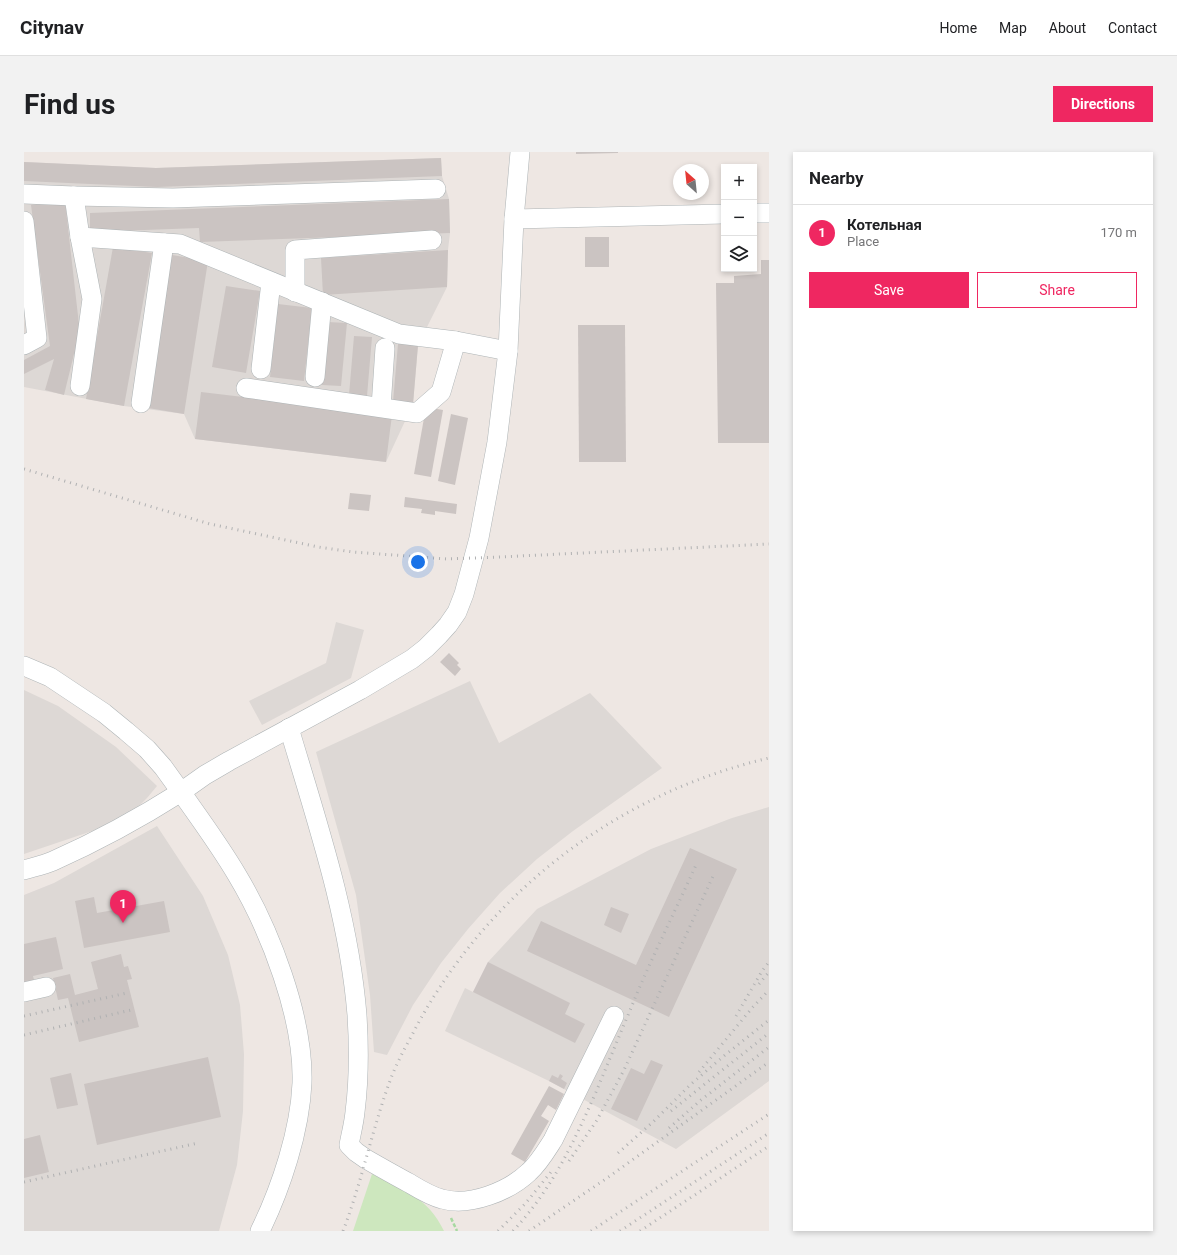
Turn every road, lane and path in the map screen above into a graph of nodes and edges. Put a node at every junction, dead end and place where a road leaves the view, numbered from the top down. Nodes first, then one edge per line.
1 (520, 152) edge
2 (436, 189) dead end
3 (24, 194) edge
4 (74, 196) junction
5 (757, 213) edge
6 (769, 213) edge
7 (721, 214) edge
8 (514, 219) junction
9 (24, 221) edge
10 (80, 237) junction
11 (432, 240) dead end
12 (164, 243) junction
13 (271, 282) junction
14 (295, 292) junction
15 (322, 302) junction
16 (456, 341) junction
17 (24, 345) edge
18 (385, 348) dead end
19 (508, 351) junction
20 (261, 368) dead end
21 (315, 377) dead end
22 (80, 386) dead end
23 (246, 388) dead end
24 (141, 403) dead end
25 (380, 407) junction
26 (24, 666) edge
27 (289, 728) junction
28 (181, 792) junction
29 (24, 870) edge
30 (46, 988) dead end
31 (24, 992) edge
32 (614, 1016) dead end
33 (260, 1231) edge

1 - 8 lane
2 - 4 lane
3 - 4 lane
4 - 10 lane
5 - 6 lane
7 - 8 lane
8 - 19 lane
9 - 17 lane
10 - 12 lane
10 - 22 lane
11 - 14 lane
12 - 13 lane
12 - 24 lane
13 - 14 lane
13 - 20 lane
14 - 15 lane
15 - 16 lane
15 - 21 lane
16 - 19 lane
16 - 25 lane
18 - 25 lane
19 - 27 lane
23 - 25 lane
26 - 28 lane
27 - 28 lane
27 - 32 lane
28 - 29 lane
28 - 33 lane
30 - 31 lane

